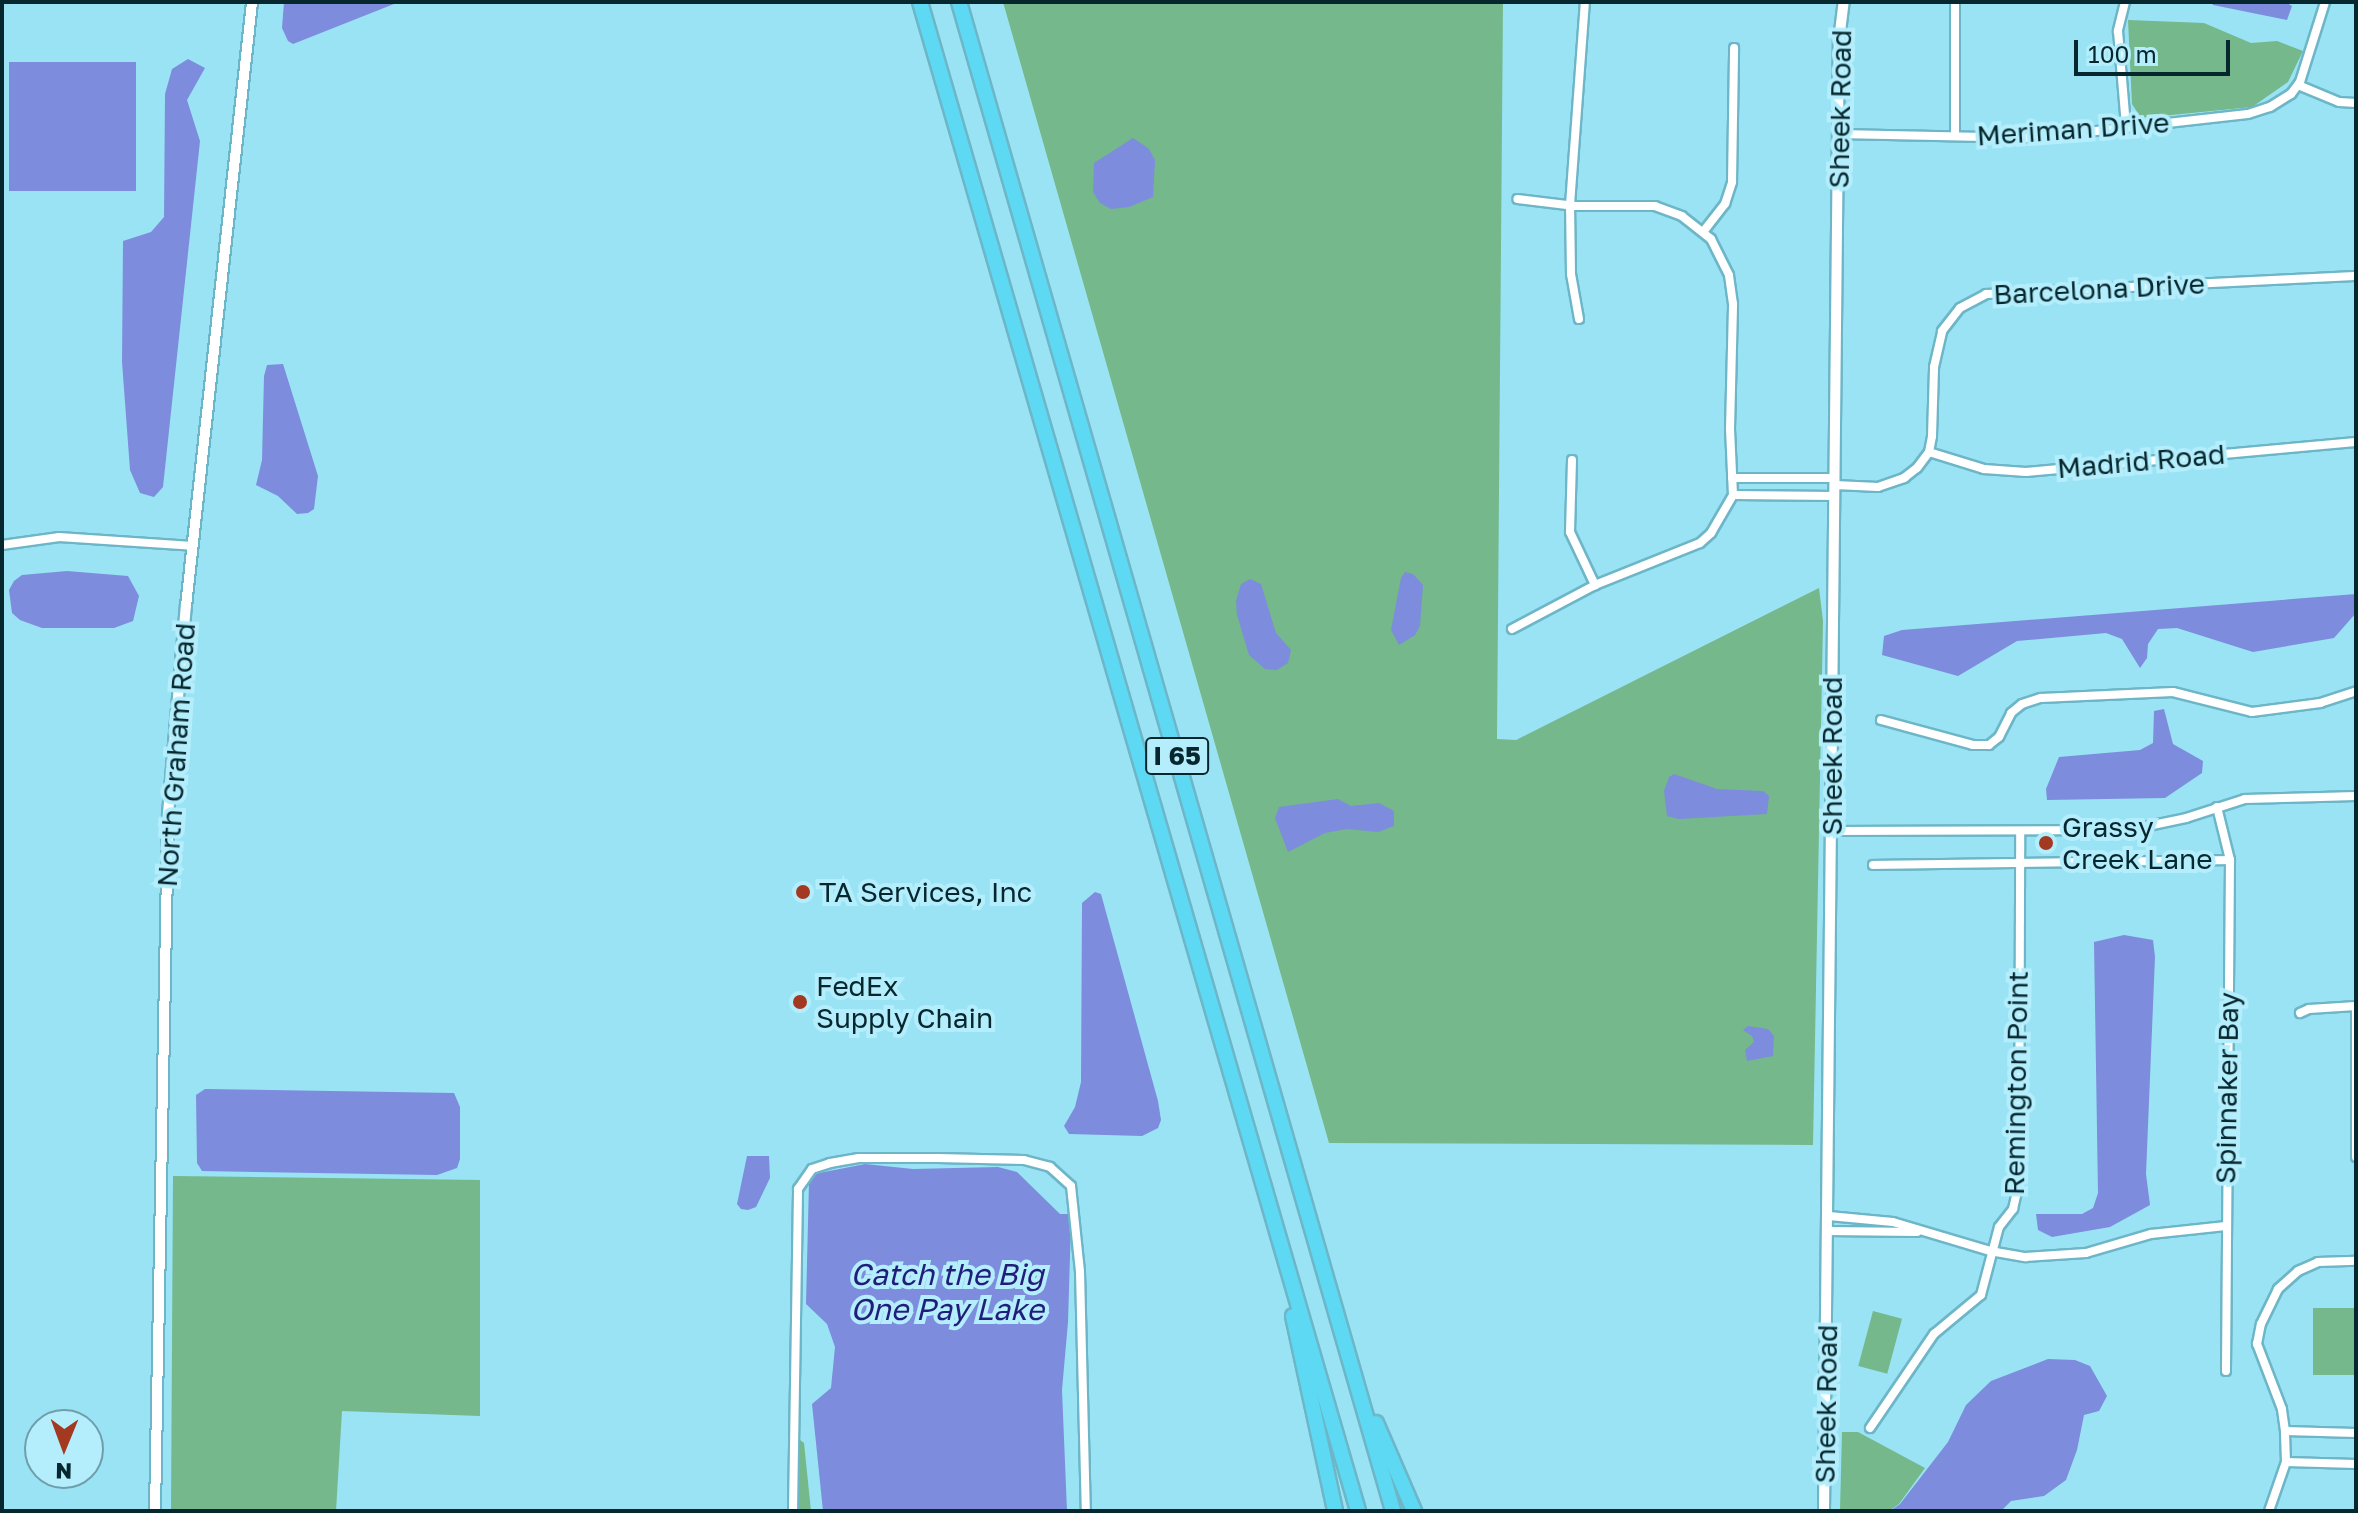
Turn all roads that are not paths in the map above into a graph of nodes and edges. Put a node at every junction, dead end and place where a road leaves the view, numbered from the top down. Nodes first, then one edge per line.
1 (252, 2) edge
2 (920, 2) edge
3 (959, 2) edge
4 (1585, 2) edge
5 (1844, 2) edge
6 (1955, 2) edge
7 (2125, 2) edge
8 (2325, 2) edge
9 (1734, 48) dead end
10 (2299, 84) junction
11 (2356, 103) edge
12 (2126, 127) junction
13 (1838, 134) junction
14 (1955, 136) junction
15 (1517, 199) dead end
16 (1570, 205) junction
17 (1703, 232) junction
18 (2356, 276) edge
19 (1579, 319) dead end
20 (2356, 442) edge
21 (1929, 452) junction
22 (1572, 460) dead end
23 (1732, 478) junction
24 (1835, 486) junction
25 (1733, 495) junction
26 (2, 545) edge
27 (193, 546) junction
28 (1595, 585) junction
29 (1512, 629) dead end
30 (2356, 691) edge
31 (1881, 720) dead end
32 (2356, 796) edge
33 (2217, 807) junction
34 (1832, 831) junction
35 (2020, 833) junction
36 (2230, 860) junction
37 (2019, 864) junction
38 (1873, 865) dead end
39 (2356, 1006) edge
40 (2300, 1013) dead end
41 (2356, 1157) edge
42 (1266, 1190) junction
43 (1829, 1216) junction
44 (2226, 1226) junction
45 (1828, 1231) junction
46 (1917, 1232) junction
47 (1990, 1251) junction
48 (2356, 1261) edge
49 (1354, 1371) junction
50 (2226, 1371) dead end
51 (1870, 1428) dead end
52 (2285, 1431) junction
53 (2356, 1433) edge
54 (2286, 1462) junction
55 (2356, 1464) edge
56 (155, 1511) edge
57 (793, 1511) edge
58 (1086, 1511) edge
59 (1335, 1511) edge
60 (1358, 1511) edge
61 (1393, 1511) edge
62 (1414, 1511) edge
63 (1824, 1511) edge
64 (2269, 1511) edge

1 - 27 street, North Graham Road
2 - 42 highway, I 65
3 - 49 highway, I 65
4 - 16 street
5 - 13 street, Sheek Road
6 - 14 street
7 - 12 street
8 - 10 street
9 - 17 street
10 - 11 street
10 - 12 street, Meriman Drive
12 - 14 street, Meriman Drive
13 - 14 street, Meriman Drive
13 - 24 street, Sheek Road
15 - 16 street
16 - 17 street
16 - 19 street
17 - 23 street
18 - 21 street, Barcelona Drive
20 - 21 street, Madrid Road
21 - 24 street
22 - 28 street
23 - 24 street
23 - 25 street
24 - 25 street
24 - 34 street, Sheek Road
25 - 28 street
26 - 27 street
27 - 56 street, North Graham Road
28 - 29 street
30 - 31 street
32 - 33 street
33 - 35 street
33 - 36 street, Spinnaker Bay
34 - 35 street
34 - 43 street, Sheek Road
35 - 37 street, Remington Point
36 - 37 street
36 - 44 street, Spinnaker Bay
37 - 38 street
37 - 47 street, Remington Point
39 - 40 street
39 - 41 street
42 - 59 highway
42 - 60 highway, I 65
43 - 45 street, Sheek Road
43 - 46 street
44 - 47 street
44 - 50 street, Spinnaker Bay
45 - 46 street
45 - 63 street, Sheek Road
46 - 47 street
47 - 51 street, Remington Point
48 - 52 street
49 - 61 highway, I 65
49 - 62 highway
52 - 53 street
52 - 54 street
54 - 55 street
54 - 64 street
57 - 58 street

